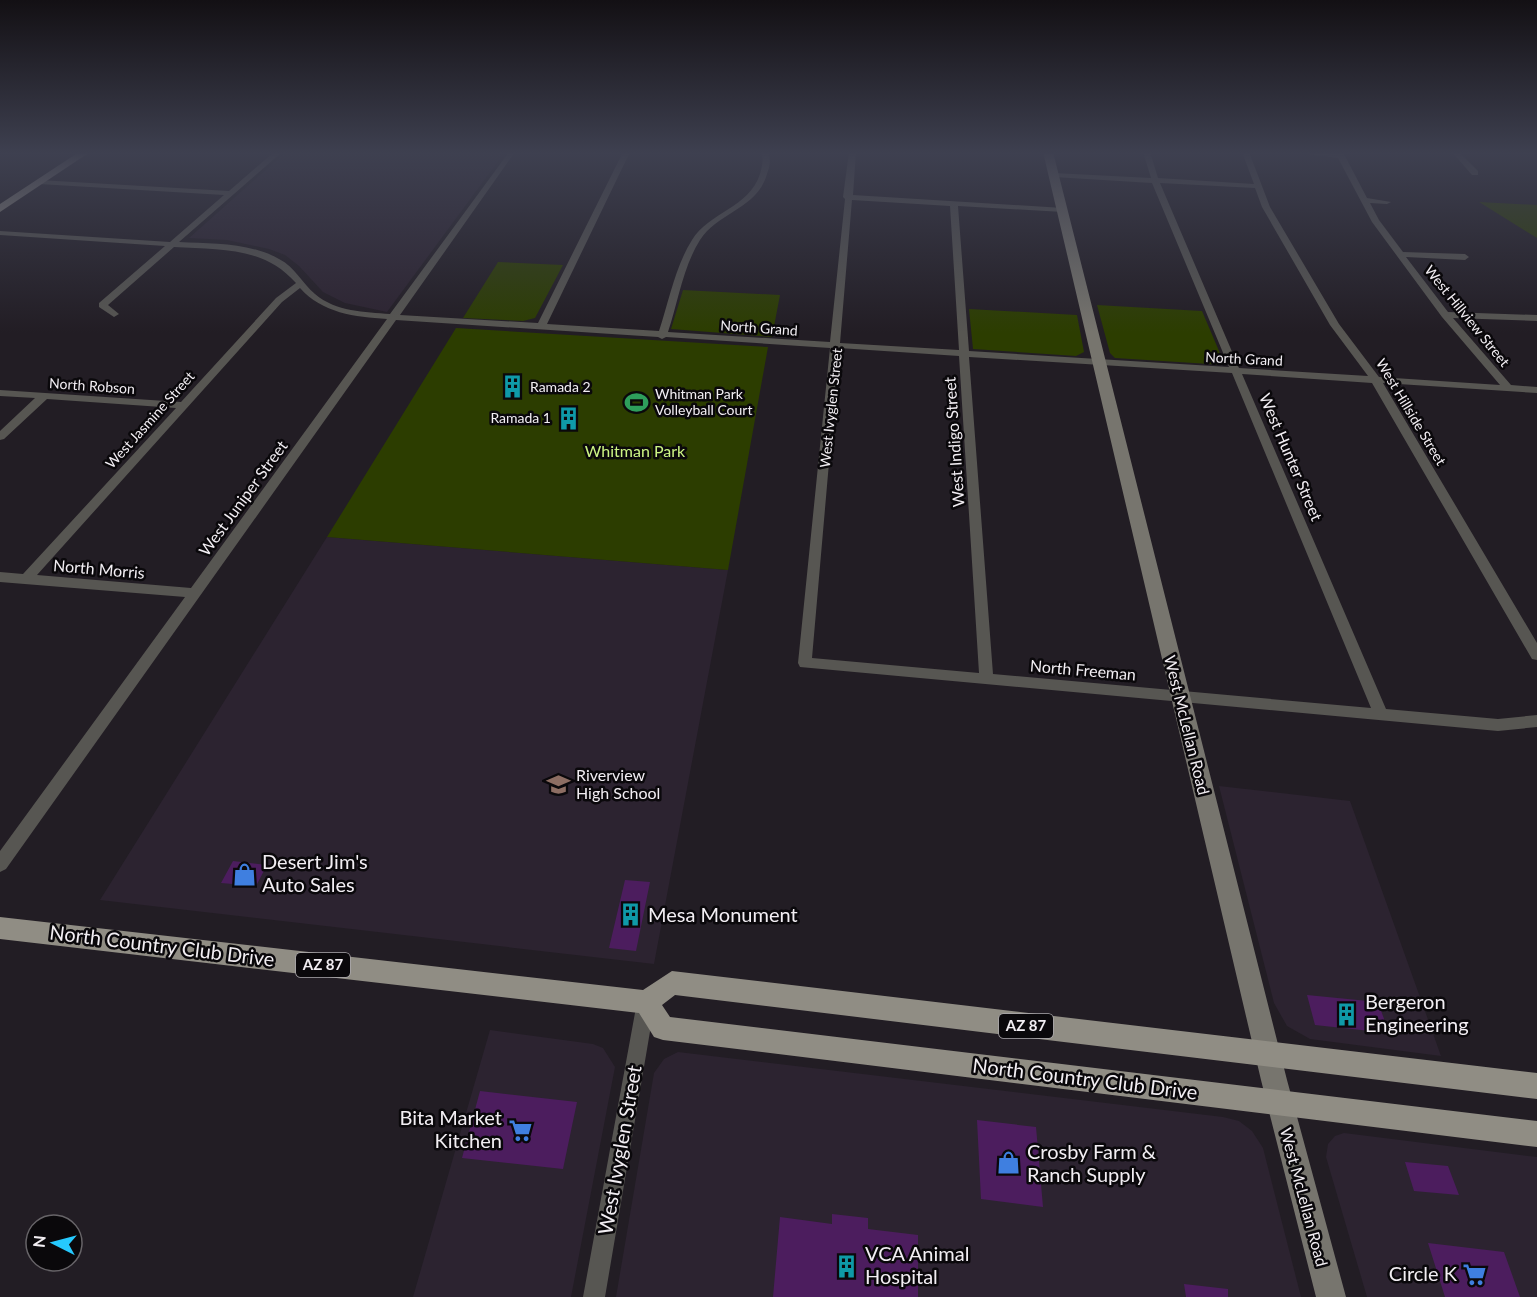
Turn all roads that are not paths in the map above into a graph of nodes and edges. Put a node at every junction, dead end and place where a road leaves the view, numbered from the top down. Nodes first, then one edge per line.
1 (209, 213) edge
2 (469, 213) edge
3 (597, 213) edge
4 (730, 213) edge
5 (846, 213) edge
6 (955, 213) edge
7 (1064, 213) edge
8 (1169, 213) edge
9 (1269, 213) edge
10 (1372, 213) edge
11 (0, 233) edge
12 (174, 243) junction
13 (1400, 254) junction
14 (1465, 257) dead end
15 (300, 284) junction
16 (114, 314) dead end
17 (1445, 315) junction
18 (393, 318) junction
19 (1537, 318) edge
20 (540, 328) junction
21 (662, 336) junction
22 (837, 347) junction
23 (964, 355) junction
24 (1098, 363) junction
25 (1237, 372) junction
26 (1376, 380) junction
27 (1509, 389) junction
28 (1537, 390) edge
29 (0, 393) edge
30 (44, 396) junction
31 (183, 405) junction
32 (0, 437) edge
33 (0, 577) edge
34 (26, 579) junction
35 (195, 593) junction
36 (1537, 655) edge
37 (805, 663) joint
38 (986, 678) junction
39 (1180, 697) junction
40 (1381, 715) junction
41 (1537, 721) edge
42 (0, 864) edge
43 (0, 928) edge
44 (646, 1002) junction
45 (1268, 1055) junction
46 (1537, 1086) edge
47 (1280, 1103) junction
48 (1537, 1134) edge
49 (594, 1297) edge
50 (1331, 1297) edge

1 - 12 street
2 - 18 street, West Juniper Street
3 - 20 street
4 - 21 street
5 - 22 street, West Ivyglen Street
6 - 23 street, West Indigo Street
7 - 24 street, West McLellan Road
8 - 25 street, West Hunter Street
9 - 26 street, West Hillside Street
10 - 13 street, West Hillview Street
11 - 12 street, North Grand
12 - 15 street, North Grand
12 - 16 street
13 - 14 street
13 - 17 street, West Hillview Street
15 - 18 street, North Grand
15 - 31 street, West Jasmine Street
17 - 19 street
17 - 27 street, West Hillview Street
18 - 20 street, North Grand
18 - 35 street, West Juniper Street
20 - 21 street, North Grand
21 - 22 street, North Grand
22 - 23 street, North Grand
22 - 37 street, West Ivyglen Street
23 - 24 street, North Grand
23 - 38 street, West Indigo Street
24 - 25 street, North Grand
24 - 39 street, West McLellan Road
25 - 26 street, North Grand
25 - 40 street, West Hunter Street
26 - 27 street, North Grand
26 - 36 street, West Hillside Street
27 - 28 street, North Grand
29 - 30 street, North Robson
30 - 31 street, North Robson
30 - 32 street
31 - 34 street, West Jasmine Street
33 - 34 street, North Morris
34 - 35 street, North Morris
35 - 42 street, West Juniper Street
37 - 38 street, North Freeman
38 - 39 street, North Freeman
39 - 40 street, North Freeman
39 - 45 street, West McLellan Road
40 - 41 street, North Freeman
43 - 44 main road, North Country Club Drive / AZ 87
44 - 45 main road, AZ 87
44 - 47 main road, North Country Club Drive
44 - 49 street, West Ivyglen Street
45 - 46 main road, AZ 87
45 - 47 street, West McLellan Road
47 - 48 main road, North Country Club Drive
47 - 50 street, West McLellan Road

